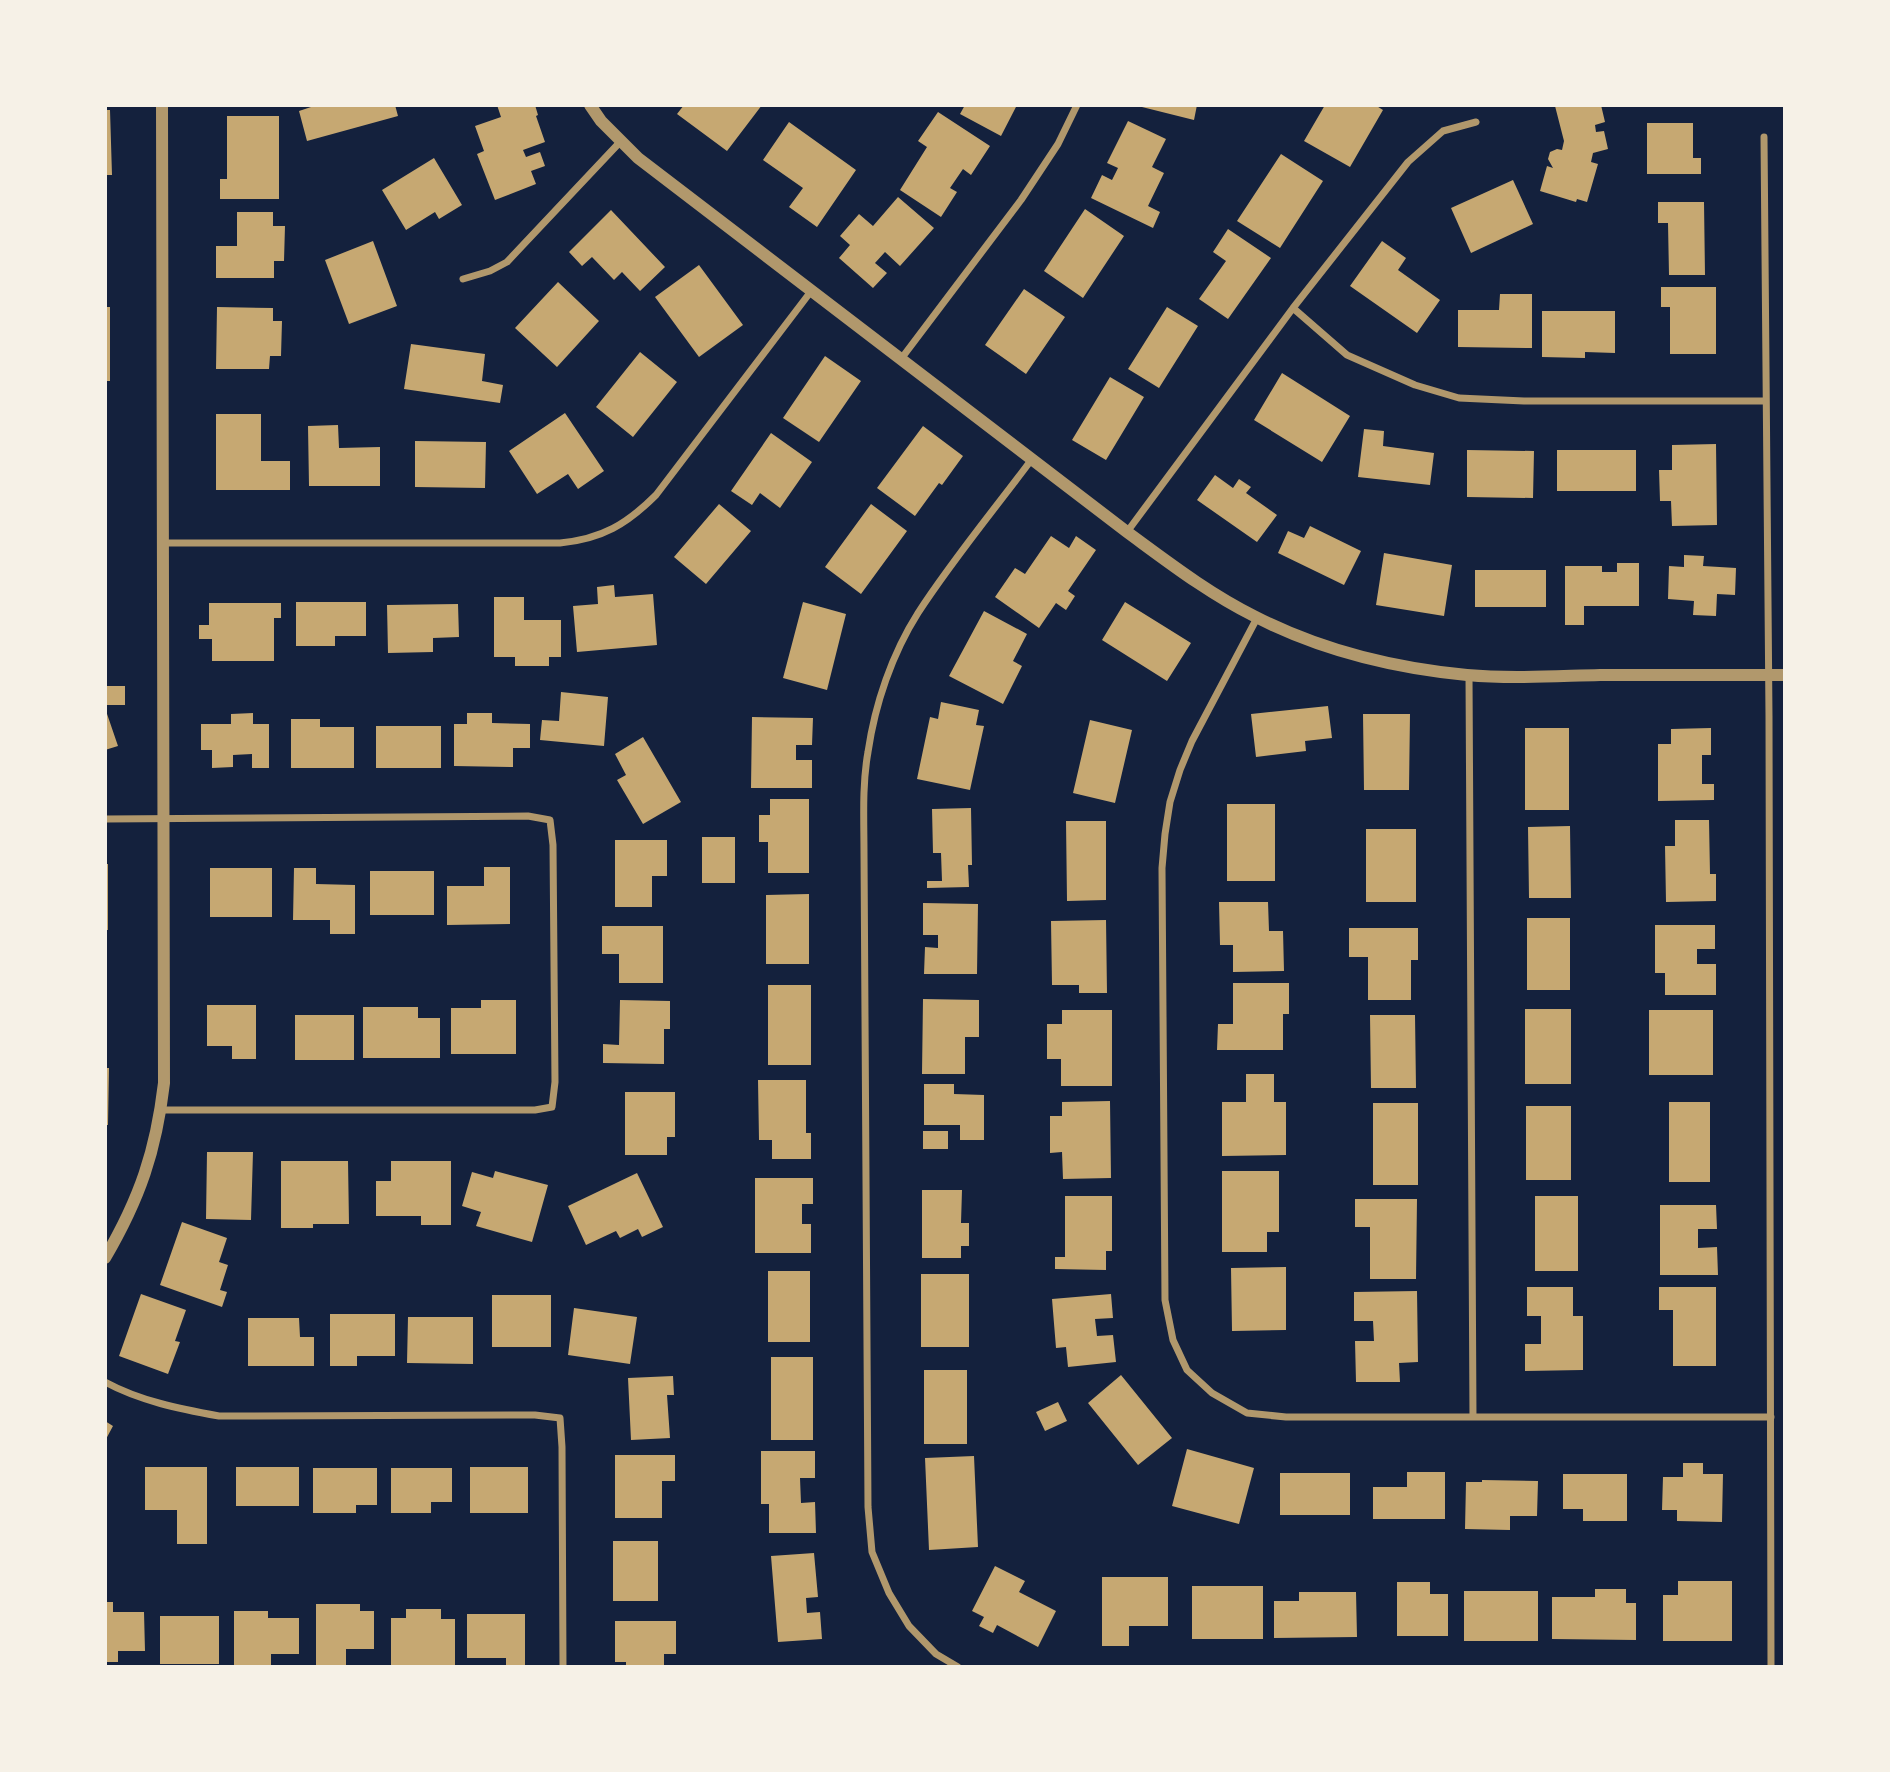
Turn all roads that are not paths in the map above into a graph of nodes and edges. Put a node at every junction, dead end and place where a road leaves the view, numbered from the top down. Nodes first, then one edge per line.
1 (162, 105) edge
2 (590, 105) edge
3 (1077, 105) edge
4 (1476, 122) dead end
5 (1764, 137) dead end
6 (621, 141) junction
7 (463, 279) dead end
8 (812, 290) junction
9 (1293, 308) junction
10 (901, 359) junction
11 (1766, 401) junction
12 (1033, 458) junction
13 (1126, 532) junction
14 (163, 543) junction
15 (1257, 618) junction
16 (1469, 675) junction
17 (1768, 675) junction
18 (1785, 675) edge
19 (105, 819) edge
20 (164, 819) junction
21 (161, 1110) junction
22 (105, 1258) edge
23 (105, 1382) edge
24 (1473, 1417) junction
25 (1771, 1417) junction
26 (563, 1667) edge
27 (958, 1667) edge
28 (1771, 1667) edge

1 - 14 street
2 - 6 street
3 - 10 street
4 - 9 street
5 - 11 street
6 - 7 street
6 - 8 street
8 - 10 street
8 - 14 street
9 - 11 street
9 - 13 street
10 - 12 street
11 - 17 street
12 - 13 street
12 - 27 street
13 - 15 street
14 - 20 street
15 - 16 street
15 - 24 street
16 - 17 street
16 - 24 street
17 - 18 street
17 - 25 street
19 - 20 street
20 - 21 street
20 - 21 street
21 - 22 street
23 - 26 street
24 - 25 street
25 - 28 street

